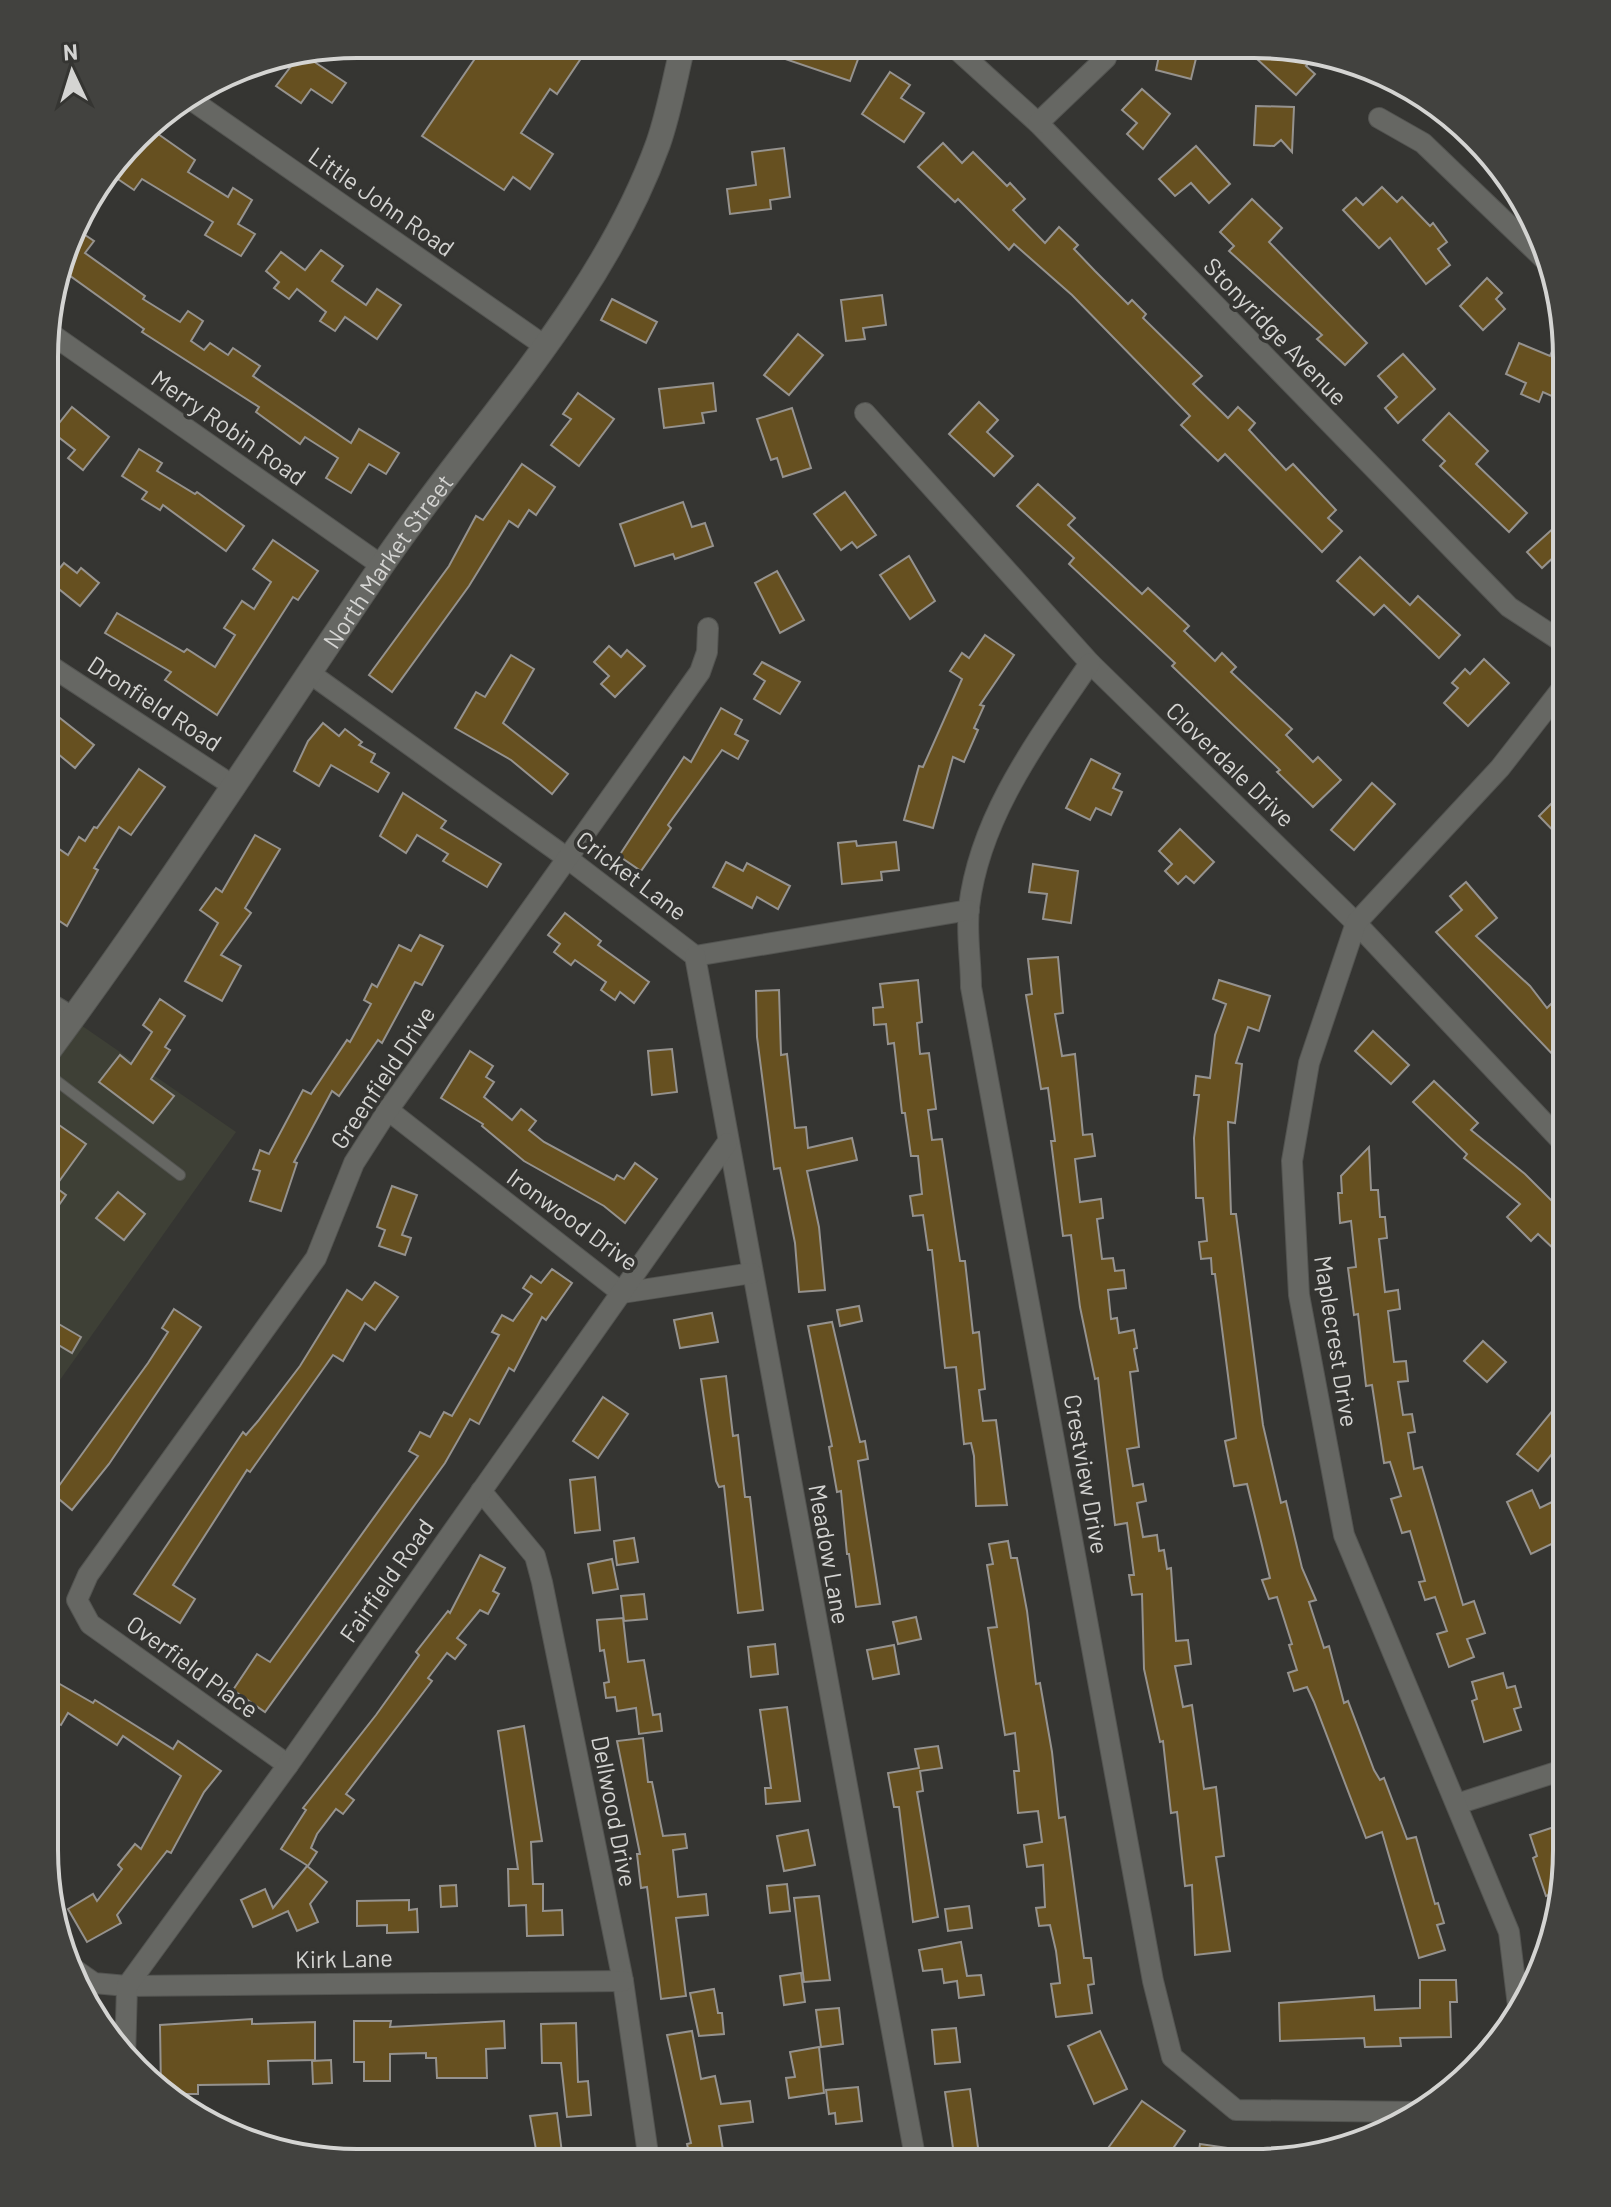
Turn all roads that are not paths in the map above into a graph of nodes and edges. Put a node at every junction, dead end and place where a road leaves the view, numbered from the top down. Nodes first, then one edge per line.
1 (680, 58) edge
2 (966, 58) edge
3 (1106, 58) edge
4 (197, 104) edge
5 (1379, 118) dead end
6 (1038, 123) junction
7 (1532, 247) edge
8 (59, 339) edge
9 (545, 346) junction
10 (865, 413) dead end
11 (381, 565) junction
12 (708, 628) dead end
13 (1553, 636) edge
14 (1090, 663) junction
15 (58, 671) edge
16 (311, 674) junction
17 (1553, 700) edge
18 (235, 787) junction
19 (567, 858) junction
20 (969, 910) junction
21 (1356, 923) junction
22 (695, 956) junction
23 (58, 1008) edge
24 (74, 1018) junction
25 (58, 1039) edge
26 (58, 1082) edge
27 (388, 1110) junction
28 (1553, 1132) edge
29 (727, 1143) junction
30 (180, 1175) dead end
31 (752, 1273) junction
32 (622, 1293) junction
33 (481, 1491) junction
34 (77, 1600) joint
35 (288, 1765) junction
36 (1553, 1773) edge
37 (1457, 1804) junction
38 (87, 1978) edge
39 (623, 1981) junction
40 (127, 1986) junction
41 (1516, 1993) edge
42 (126, 2039) edge
43 (1398, 2112) edge
44 (647, 2149) edge
45 (914, 2149) edge

1 - 9 street, North Market Street
2 - 6 street, Stonyridge Avenue
3 - 6 street
4 - 9 street, Little John Road
5 - 7 street
6 - 13 street, Stonyridge Avenue
8 - 11 street, Merry Robin Road
9 - 11 street, North Market Street
10 - 14 street, Cloverdale Drive
11 - 16 street, North Market Street
12 - 19 street, Greenfield Drive
14 - 20 street, Crestview Drive
14 - 21 street, Cloverdale Drive
15 - 18 street, Dronfield Road
16 - 18 street, North Market Street
16 - 19 street, Cricket Lane
17 - 21 street, Maplecrest Drive
18 - 24 street, North Market Street
19 - 22 street, Cricket Lane
19 - 27 street, Greenfield Drive
20 - 22 street, Cricket Lane
20 - 43 street, Crestview Drive
21 - 28 street, Cloverdale Drive
21 - 37 street, Maplecrest Drive
22 - 29 street, Meadow Lane
23 - 24 street
24 - 25 street, North Market Street
26 - 30 lane
27 - 32 street, Ironwood Drive
27 - 34 street, Greenfield Drive
29 - 31 street, Meadow Lane
29 - 32 street, Fairfield Road
31 - 32 street, Ironwood Drive
31 - 45 street, Meadow Lane
32 - 33 street, Fairfield Road
33 - 35 street, Fairfield Road
33 - 39 street, Dellwood Drive
34 - 35 street, Overfield Place
35 - 40 street, Fairfield Road
36 - 37 street
37 - 41 street, Maplecrest Drive
38 - 40 street, Kirk Lane
39 - 40 street, Kirk Lane
39 - 44 street, Dellwood Drive
40 - 42 street

